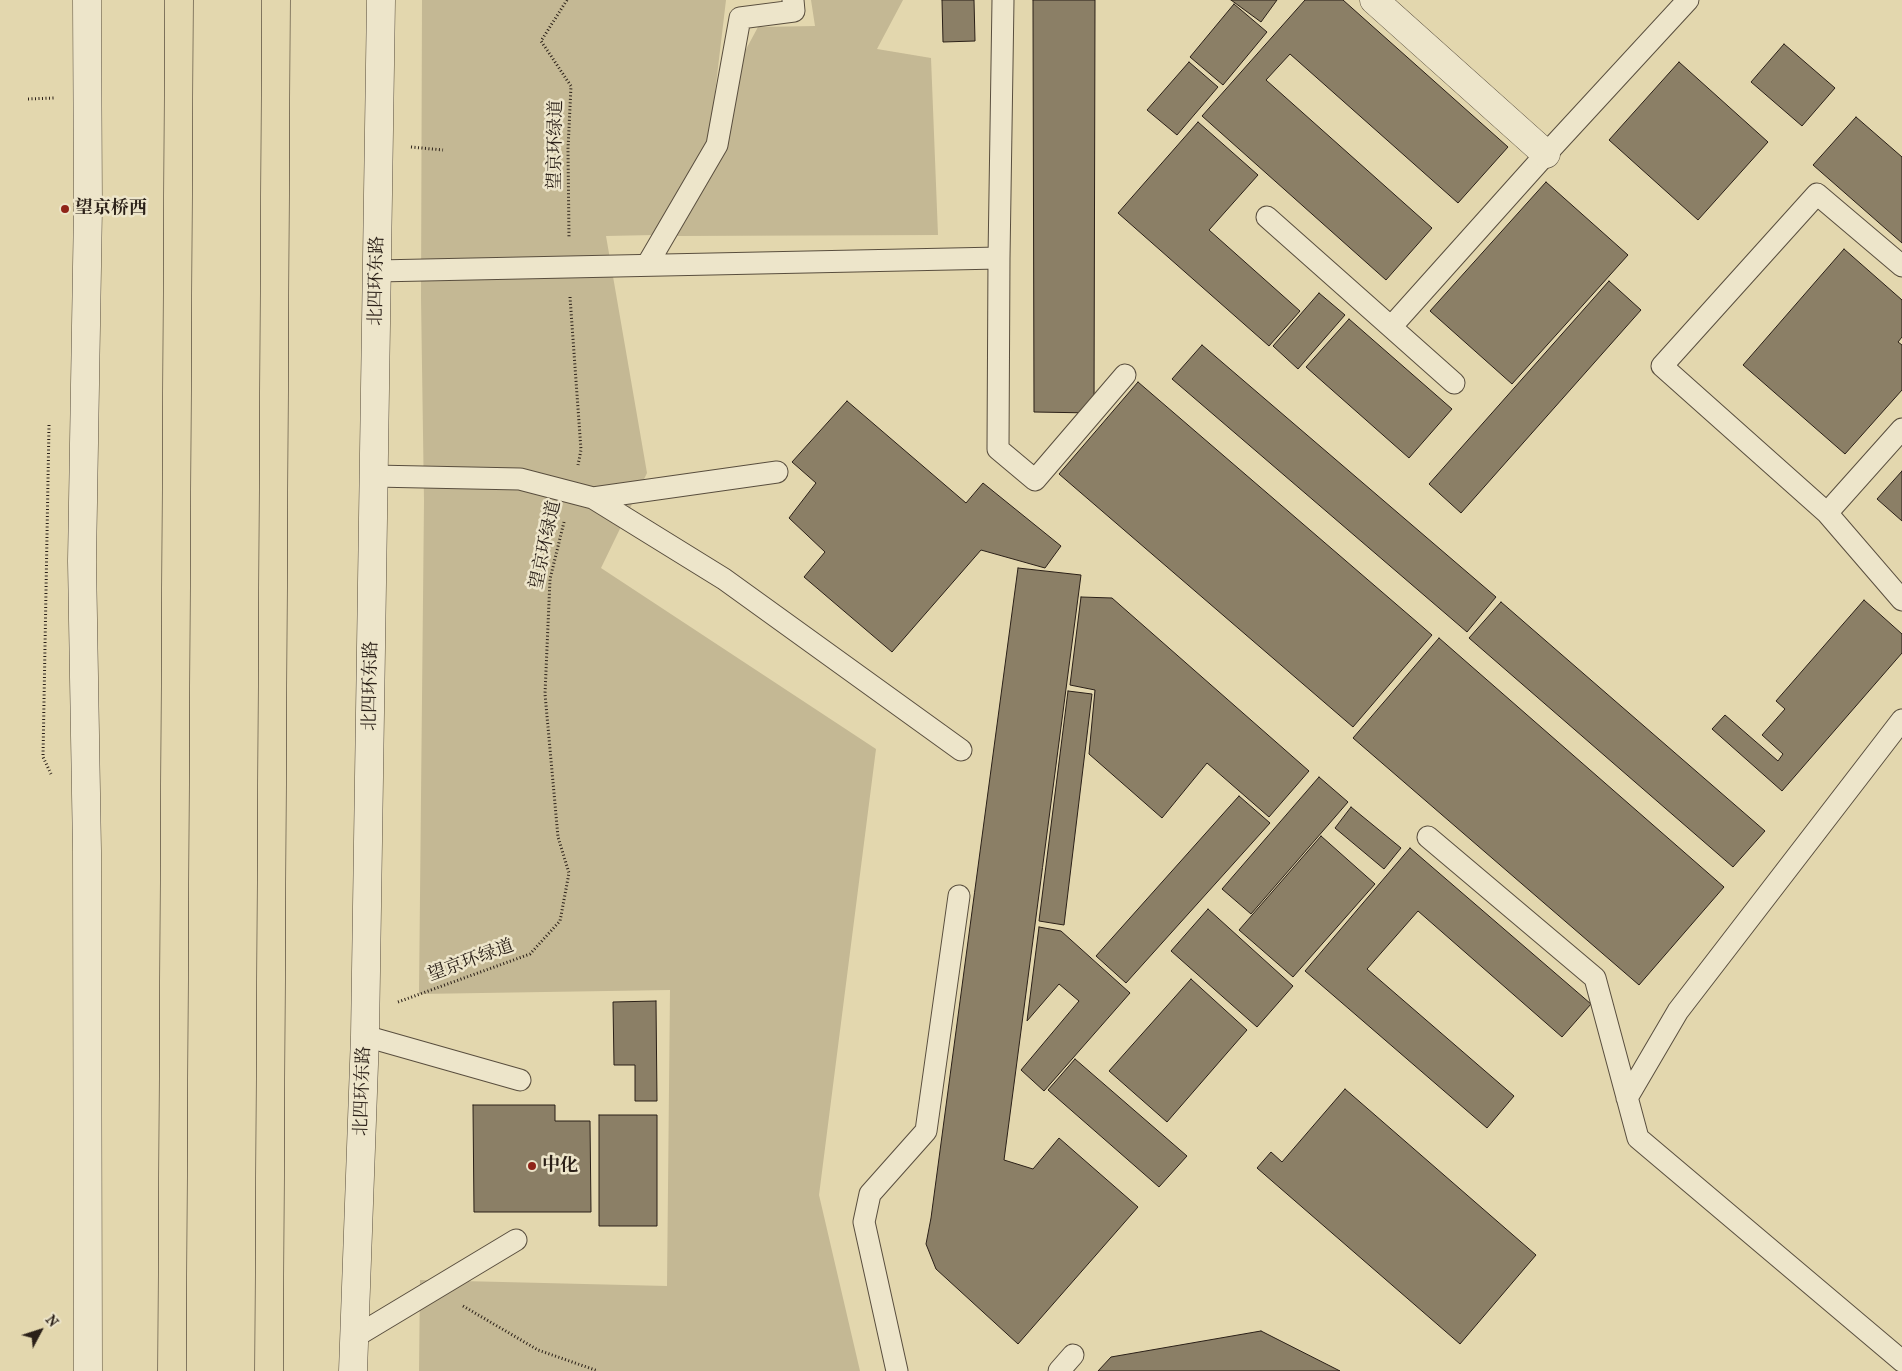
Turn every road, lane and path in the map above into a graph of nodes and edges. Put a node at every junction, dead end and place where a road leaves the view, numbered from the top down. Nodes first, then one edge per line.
1 (87, 0) edge
2 (179, 0) edge
3 (276, 0) edge
4 (381, 0) edge
5 (567, 0) edge
6 (793, 0) edge
7 (1003, 0) edge
8 (1374, 0) edge
9 (1688, 0) edge
10 (1546, 154) junction
11 (1267, 217) dead end
12 (998, 258) junction
13 (647, 265) junction
14 (1902, 266) edge
15 (569, 267) junction
16 (377, 271) junction
17 (1391, 327) junction
18 (1125, 375) dead end
19 (1454, 383) dead end
20 (1902, 429) edge
21 (777, 472) dead end
22 (374, 476) junction
23 (571, 492) junction
24 (594, 498) junction
25 (1827, 513) junction
26 (1902, 600) edge
27 (1902, 720) edge
28 (961, 750) dead end
29 (1428, 837) dead end
30 (959, 896) dead end
31 (366, 1025) junction
32 (520, 1080) dead end
33 (1627, 1098) junction
34 (516, 1240) dead end
35 (434, 1289) junction
36 (353, 1338) junction
37 (1073, 1355) dead end
38 (1902, 1361) edge
39 (88, 1371) edge
40 (172, 1371) edge
41 (270, 1371) edge
42 (353, 1371) edge
43 (598, 1371) edge
44 (897, 1371) edge
45 (1059, 1371) edge

1 - 39 street
2 - 40 highway
3 - 41 highway
4 - 16 street, 北四环东路
5 - 15 path, 望京环绿道
6 - 13 lane
7 - 12 lane
8 - 10 street
9 - 10 lane
10 - 17 lane
11 - 17 lane
12 - 13 lane
12 - 18 lane
13 - 15 lane
14 - 25 lane
15 - 16 lane
15 - 23 path, 望京环绿道
16 - 22 street, 北四环东路
17 - 19 lane
20 - 25 lane
21 - 24 lane
22 - 23 lane
22 - 31 street, 北四环东路
23 - 24 lane
23 - 31 path, 望京环绿道
24 - 28 lane
25 - 26 lane
27 - 33 lane
29 - 33 lane
30 - 44 lane
31 - 32 lane
31 - 36 street, 北四环东路
33 - 38 lane
34 - 35 lane
35 - 36 lane
35 - 43 path
36 - 42 street, 北四环东路
37 - 45 lane

